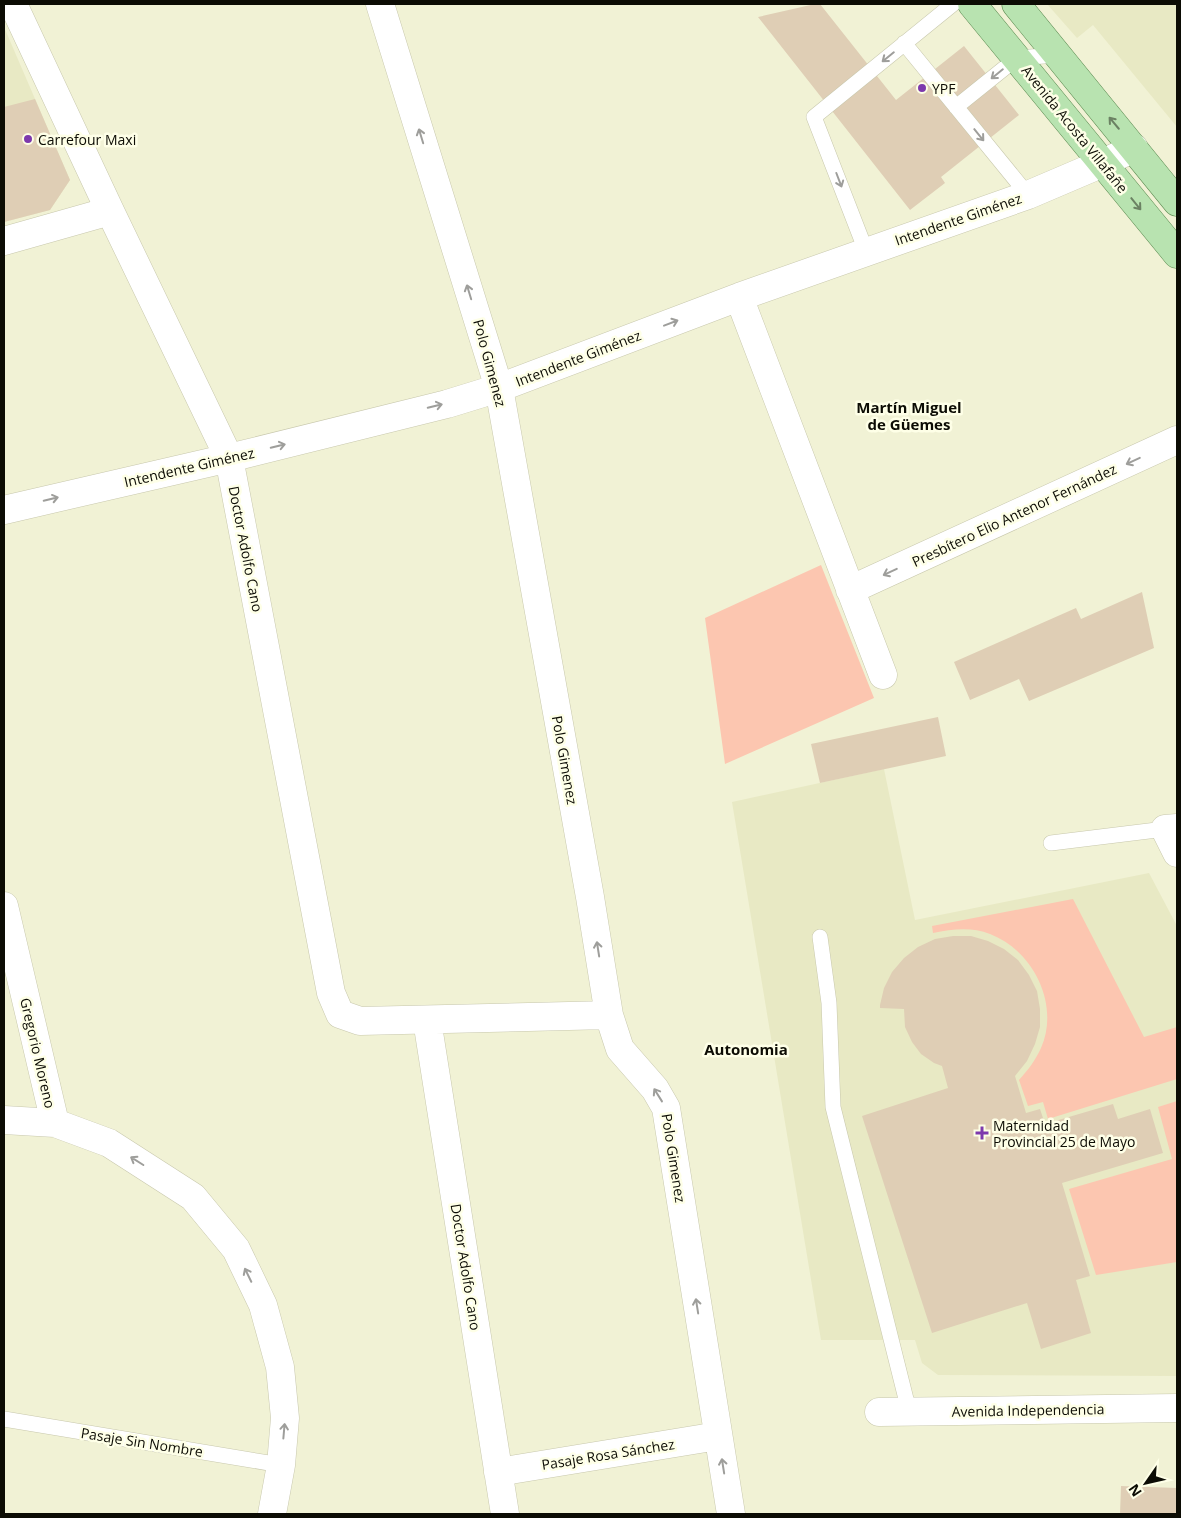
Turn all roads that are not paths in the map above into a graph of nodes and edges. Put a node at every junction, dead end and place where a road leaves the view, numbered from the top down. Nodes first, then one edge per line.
1 (14, 4) edge
2 (380, 4) edge
3 (953, 4) edge
4 (972, 4) edge
5 (1016, 4) edge
6 (904, 43) junction
7 (1058, 54) junction
8 (1017, 58) junction
9 (956, 107) junction
10 (1134, 148) junction
11 (1103, 163) junction
12 (1028, 194) junction
13 (1177, 202) edge
14 (110, 211) junction
15 (4, 241) edge
16 (866, 251) junction
17 (1177, 254) edge
18 (739, 297) junction
19 (499, 388) junction
20 (1177, 440) edge
21 (229, 458) junction
22 (4, 510) edge
23 (850, 590) junction
24 (884, 675) dead end
25 (1171, 828) edge
26 (1051, 843) dead end
27 (1177, 853) edge
28 (4, 906) edge
29 (820, 937) dead end
30 (609, 1015) junction
31 (427, 1020) junction
32 (4, 1120) edge
33 (55, 1122) junction
34 (1177, 1408) edge
35 (909, 1411) junction
36 (879, 1412) dead end
37 (4, 1419) edge
38 (718, 1436) junction
39 (281, 1465) junction
40 (498, 1472) junction
41 (272, 1514) edge
42 (505, 1514) edge
43 (731, 1514) edge

1 - 14 street, Doctor Adolfo Cano
19 -> 2 street, Polo Gimenez
3 - 6 lane
4 - 8 main road, Avenida Acosta Villafañe
5 - 7 main road
6 - 9 lane
6 -> 16 lane
7 - 8 lane
10 -> 7 main road
8 -> 9 lane
8 - 11 main road, Avenida Acosta Villafañe
9 -> 12 lane
10 - 11 street, Intendente Giménez
10 - 13 main road
11 - 12 street, Intendente Giménez
11 -> 17 main road, Avenida Acosta Villafañe
12 - 16 street, Intendente Giménez
14 - 15 street
14 - 21 street, Doctor Adolfo Cano
16 - 18 street, Intendente Giménez
19 -> 18 street, Intendente Giménez
18 - 23 street
21 -> 19 street, Intendente Giménez
30 -> 19 street, Polo Gimenez
20 -> 23 street, Presbítero Elio Antenor Fernández
22 -> 21 street, Intendente Giménez
21 - 31 street, Doctor Adolfo Cano
23 - 24 street
25 - 26 lane
25 - 27 street
28 - 33 street, Gregorio Moreno
29 - 35 lane
30 - 31 street
38 -> 30 street, Polo Gimenez
31 - 40 street, Doctor Adolfo Cano
32 - 33 street
39 -> 33 street, Gregorio Moreno
34 - 35 street, Avenida Independencia
35 - 36 street, Avenida Independencia
37 - 39 lane, Pasaje Sin Nombre
38 - 40 street, Pasaje Rosa Sánchez
43 -> 38 street, Polo Gimenez
39 - 41 street, Gregorio Moreno
40 - 42 street, Doctor Adolfo Cano

